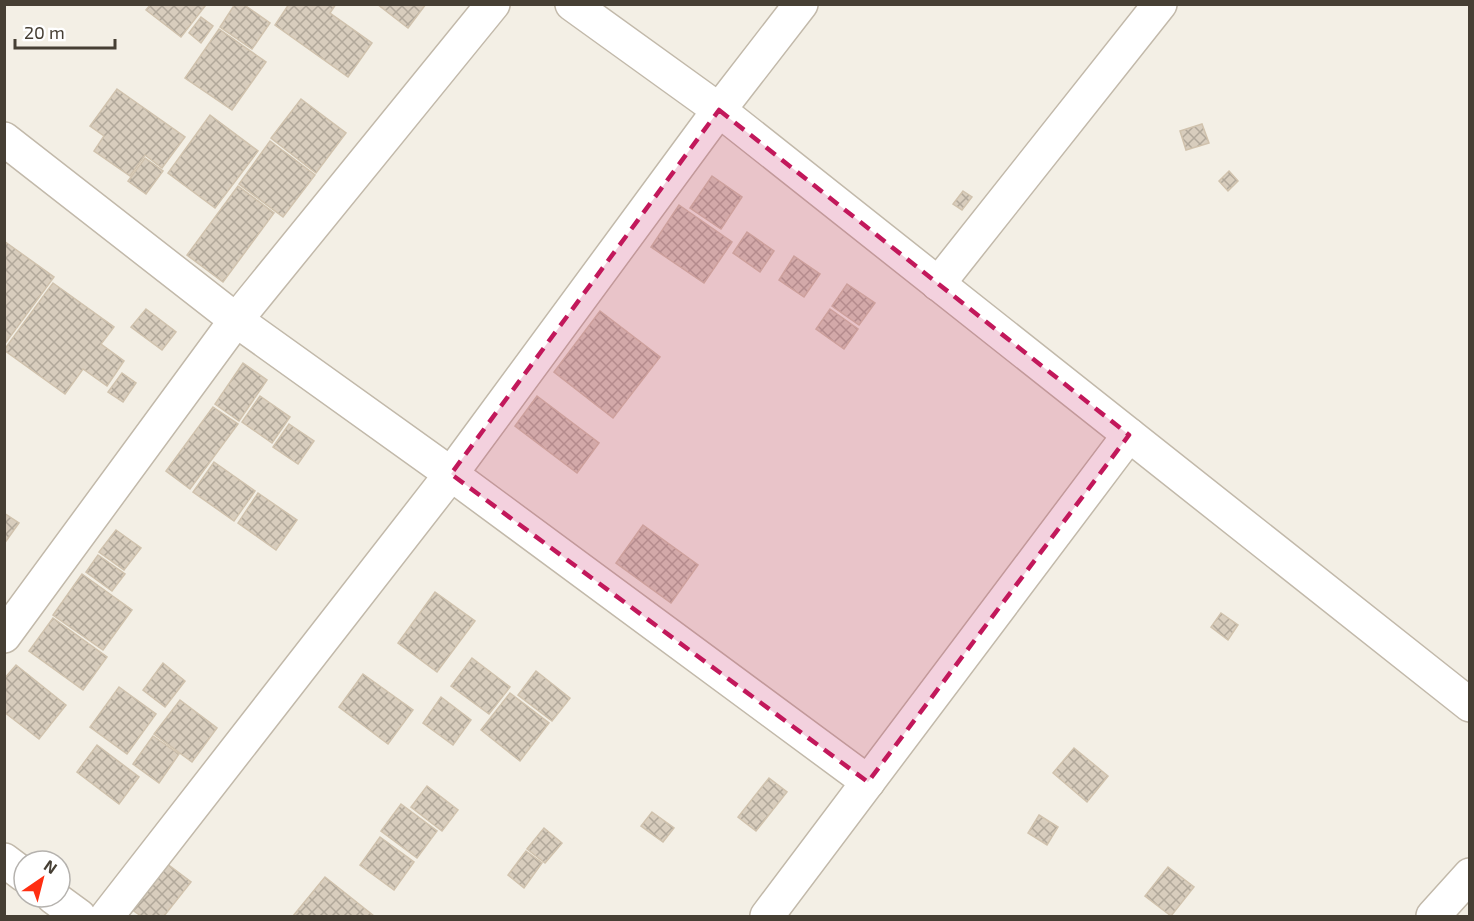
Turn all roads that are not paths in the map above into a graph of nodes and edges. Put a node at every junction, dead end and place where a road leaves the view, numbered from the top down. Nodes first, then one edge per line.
1 (494, 4) edge
2 (572, 4) edge
3 (801, 4) edge
4 (1160, 4) edge
5 (719, 110) junction
6 (4, 139) edge
7 (938, 284) junction
8 (236, 320) junction
9 (1129, 435) junction
10 (451, 474) junction
11 (4, 636) edge
12 (1470, 705) edge
13 (868, 782) junction
14 (1470, 875) edge
15 (107, 916) edge
16 (767, 916) edge
17 (1433, 916) edge

1 - 8 street
2 - 5 street
3 - 5 street
4 - 7 street
5 - 7 street
5 - 10 street
6 - 8 street
7 - 9 street
8 - 10 street
8 - 11 street
9 - 12 street
9 - 13 street
10 - 13 street
10 - 15 street
13 - 16 street
14 - 17 street

